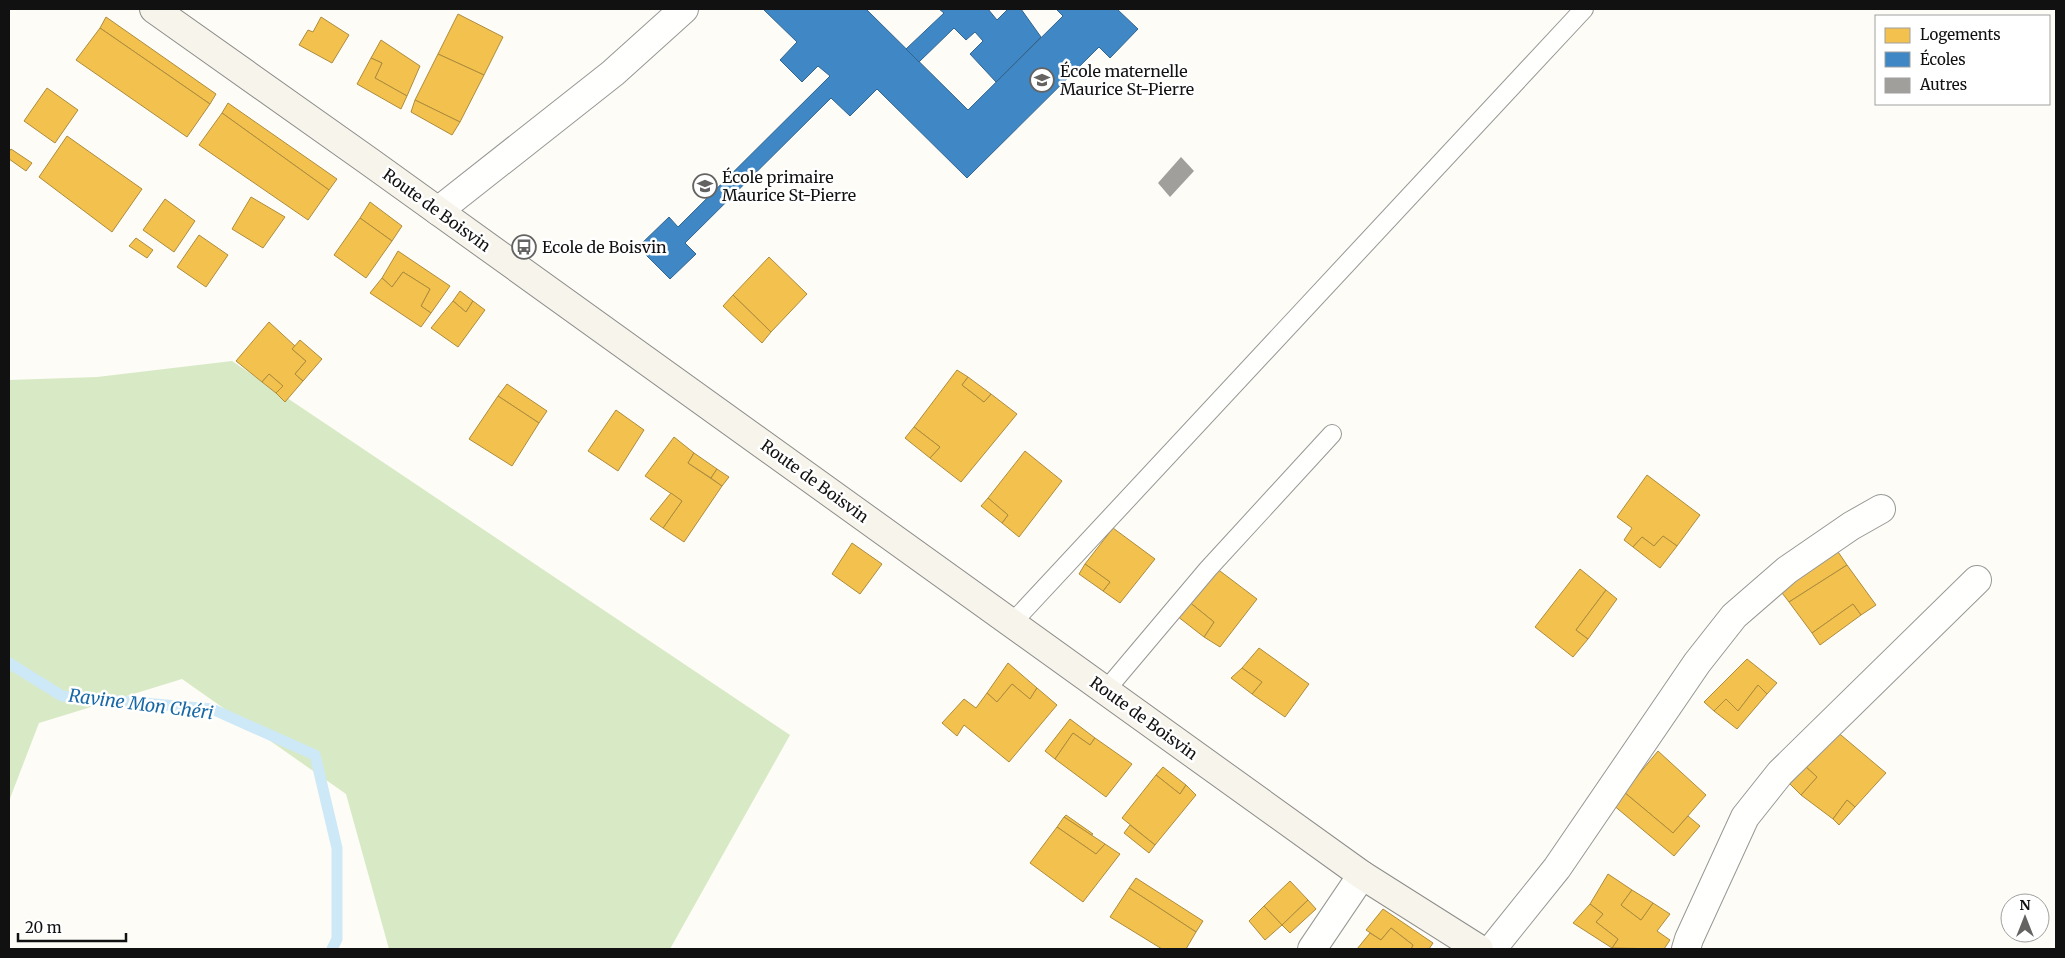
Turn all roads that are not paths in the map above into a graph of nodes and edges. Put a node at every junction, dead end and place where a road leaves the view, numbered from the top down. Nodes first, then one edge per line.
1 (154, 9) edge
2 (684, 9) edge
3 (1584, 9) edge
4 (438, 211) junction
5 (1332, 434) dead end
6 (1881, 509) dead end
7 (1977, 580) dead end
8 (1012, 623) junction
9 (1106, 690) junction
10 (1362, 875) junction
11 (1312, 949) edge
12 (1479, 949) edge
13 (1492, 949) edge
14 (1686, 949) edge

1 - 4 main road, Route de Boisvin
2 - 4 street
3 - 8 lane
4 - 8 main road, Route de Boisvin
5 - 9 lane
6 - 13 street
7 - 14 street
8 - 9 main road, Route de Boisvin
9 - 10 main road, Route de Boisvin
10 - 11 street
10 - 12 main road, Route de Boisvin

